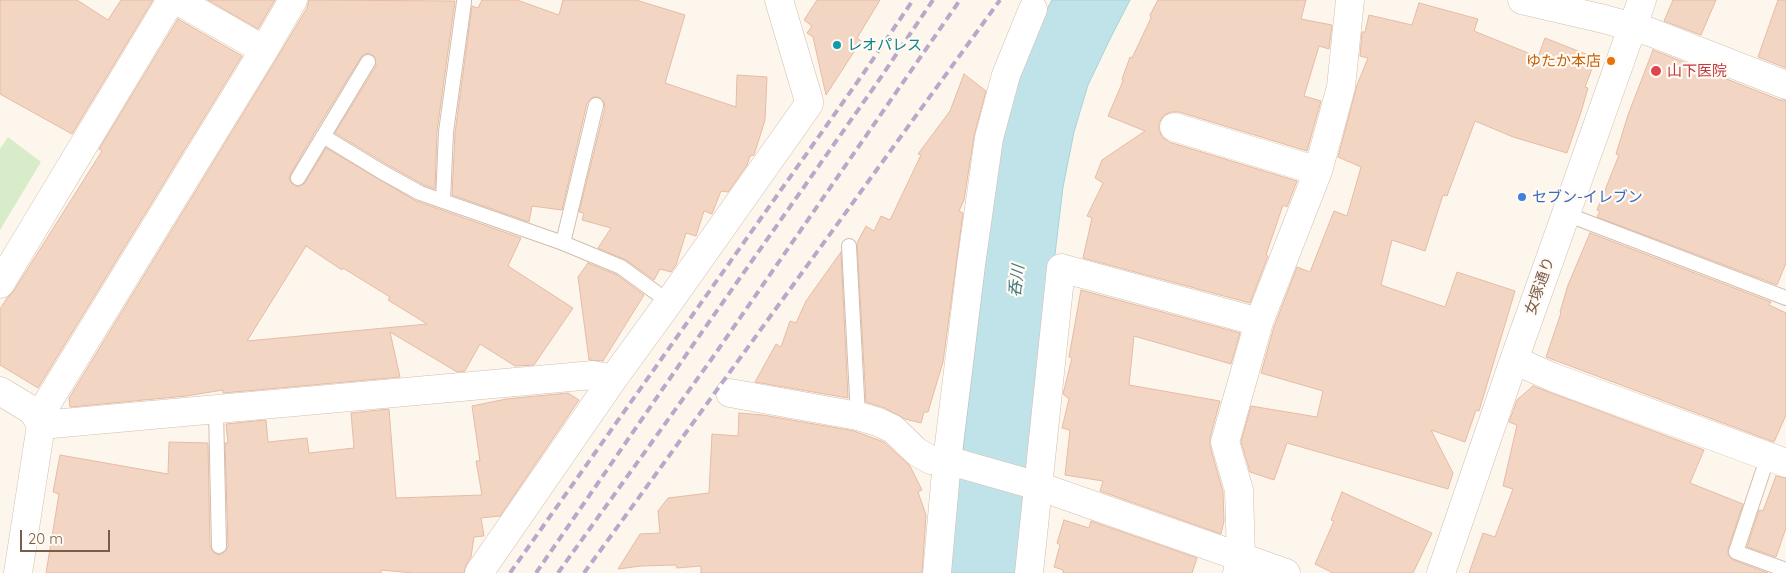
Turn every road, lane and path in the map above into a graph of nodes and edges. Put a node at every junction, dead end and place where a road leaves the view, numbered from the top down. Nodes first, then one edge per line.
1 (171, 0) edge
2 (177, 0) edge
3 (293, 0) edge
4 (1350, 0) edge
5 (1522, 0) edge
6 (1642, 0) edge
7 (464, 2) dead end
8 (780, 3) edge
9 (1034, 10) dead end
10 (1632, 27) junction
11 (264, 50) junction
12 (368, 62) dead end
13 (1786, 85) edge
14 (596, 105) dead end
15 (1174, 127) dead end
16 (324, 136) junction
17 (1318, 171) junction
18 (298, 178) dead end
19 (444, 201) junction
20 (1566, 214) junction
21 (563, 243) junction
22 (849, 246) dead end
23 (0, 284) edge
24 (1786, 298) edge
25 (669, 302) junction
26 (1259, 322) junction
27 (1514, 360) junction
28 (613, 378) junction
29 (0, 391) edge
30 (730, 393) dead end
31 (216, 410) junction
32 (858, 416) junction
33 (41, 425) junction
34 (1777, 460) edge
35 (952, 462) junction
36 (1034, 485) junction
37 (219, 546) dead end
38 (1239, 565) edge
39 (1786, 570) edge
40 (18, 573) edge
41 (479, 573) edge
42 (937, 573) edge
43 (1029, 573) edge
44 (1286, 573) edge
45 (1441, 573) edge

1 - 23 street
2 - 11 street
3 - 11 street
4 - 17 street
5 - 10 street
6 - 10 street, 女塚通り
7 - 19 lane
8 - 25 street
9 - 35 street
10 - 13 street
10 - 20 street, 女塚通り
11 - 33 street
12 - 16 lane
14 - 21 lane
15 - 17 street
16 - 18 lane
16 - 19 lane
17 - 26 street
19 - 21 lane
20 - 24 lane
20 - 27 street, 女塚通り
21 - 25 lane
22 - 32 lane
25 - 28 street
26 - 36 street
26 - 38 street
27 - 34 street
27 - 45 street, 女塚通り
28 - 31 street
28 - 41 street
29 - 33 street
30 - 32 street
31 - 33 street
31 - 37 lane
32 - 35 street
33 - 40 street
34 - 39 lane
35 - 36 street
35 - 42 street
36 - 38 street
36 - 43 street
38 - 44 street

